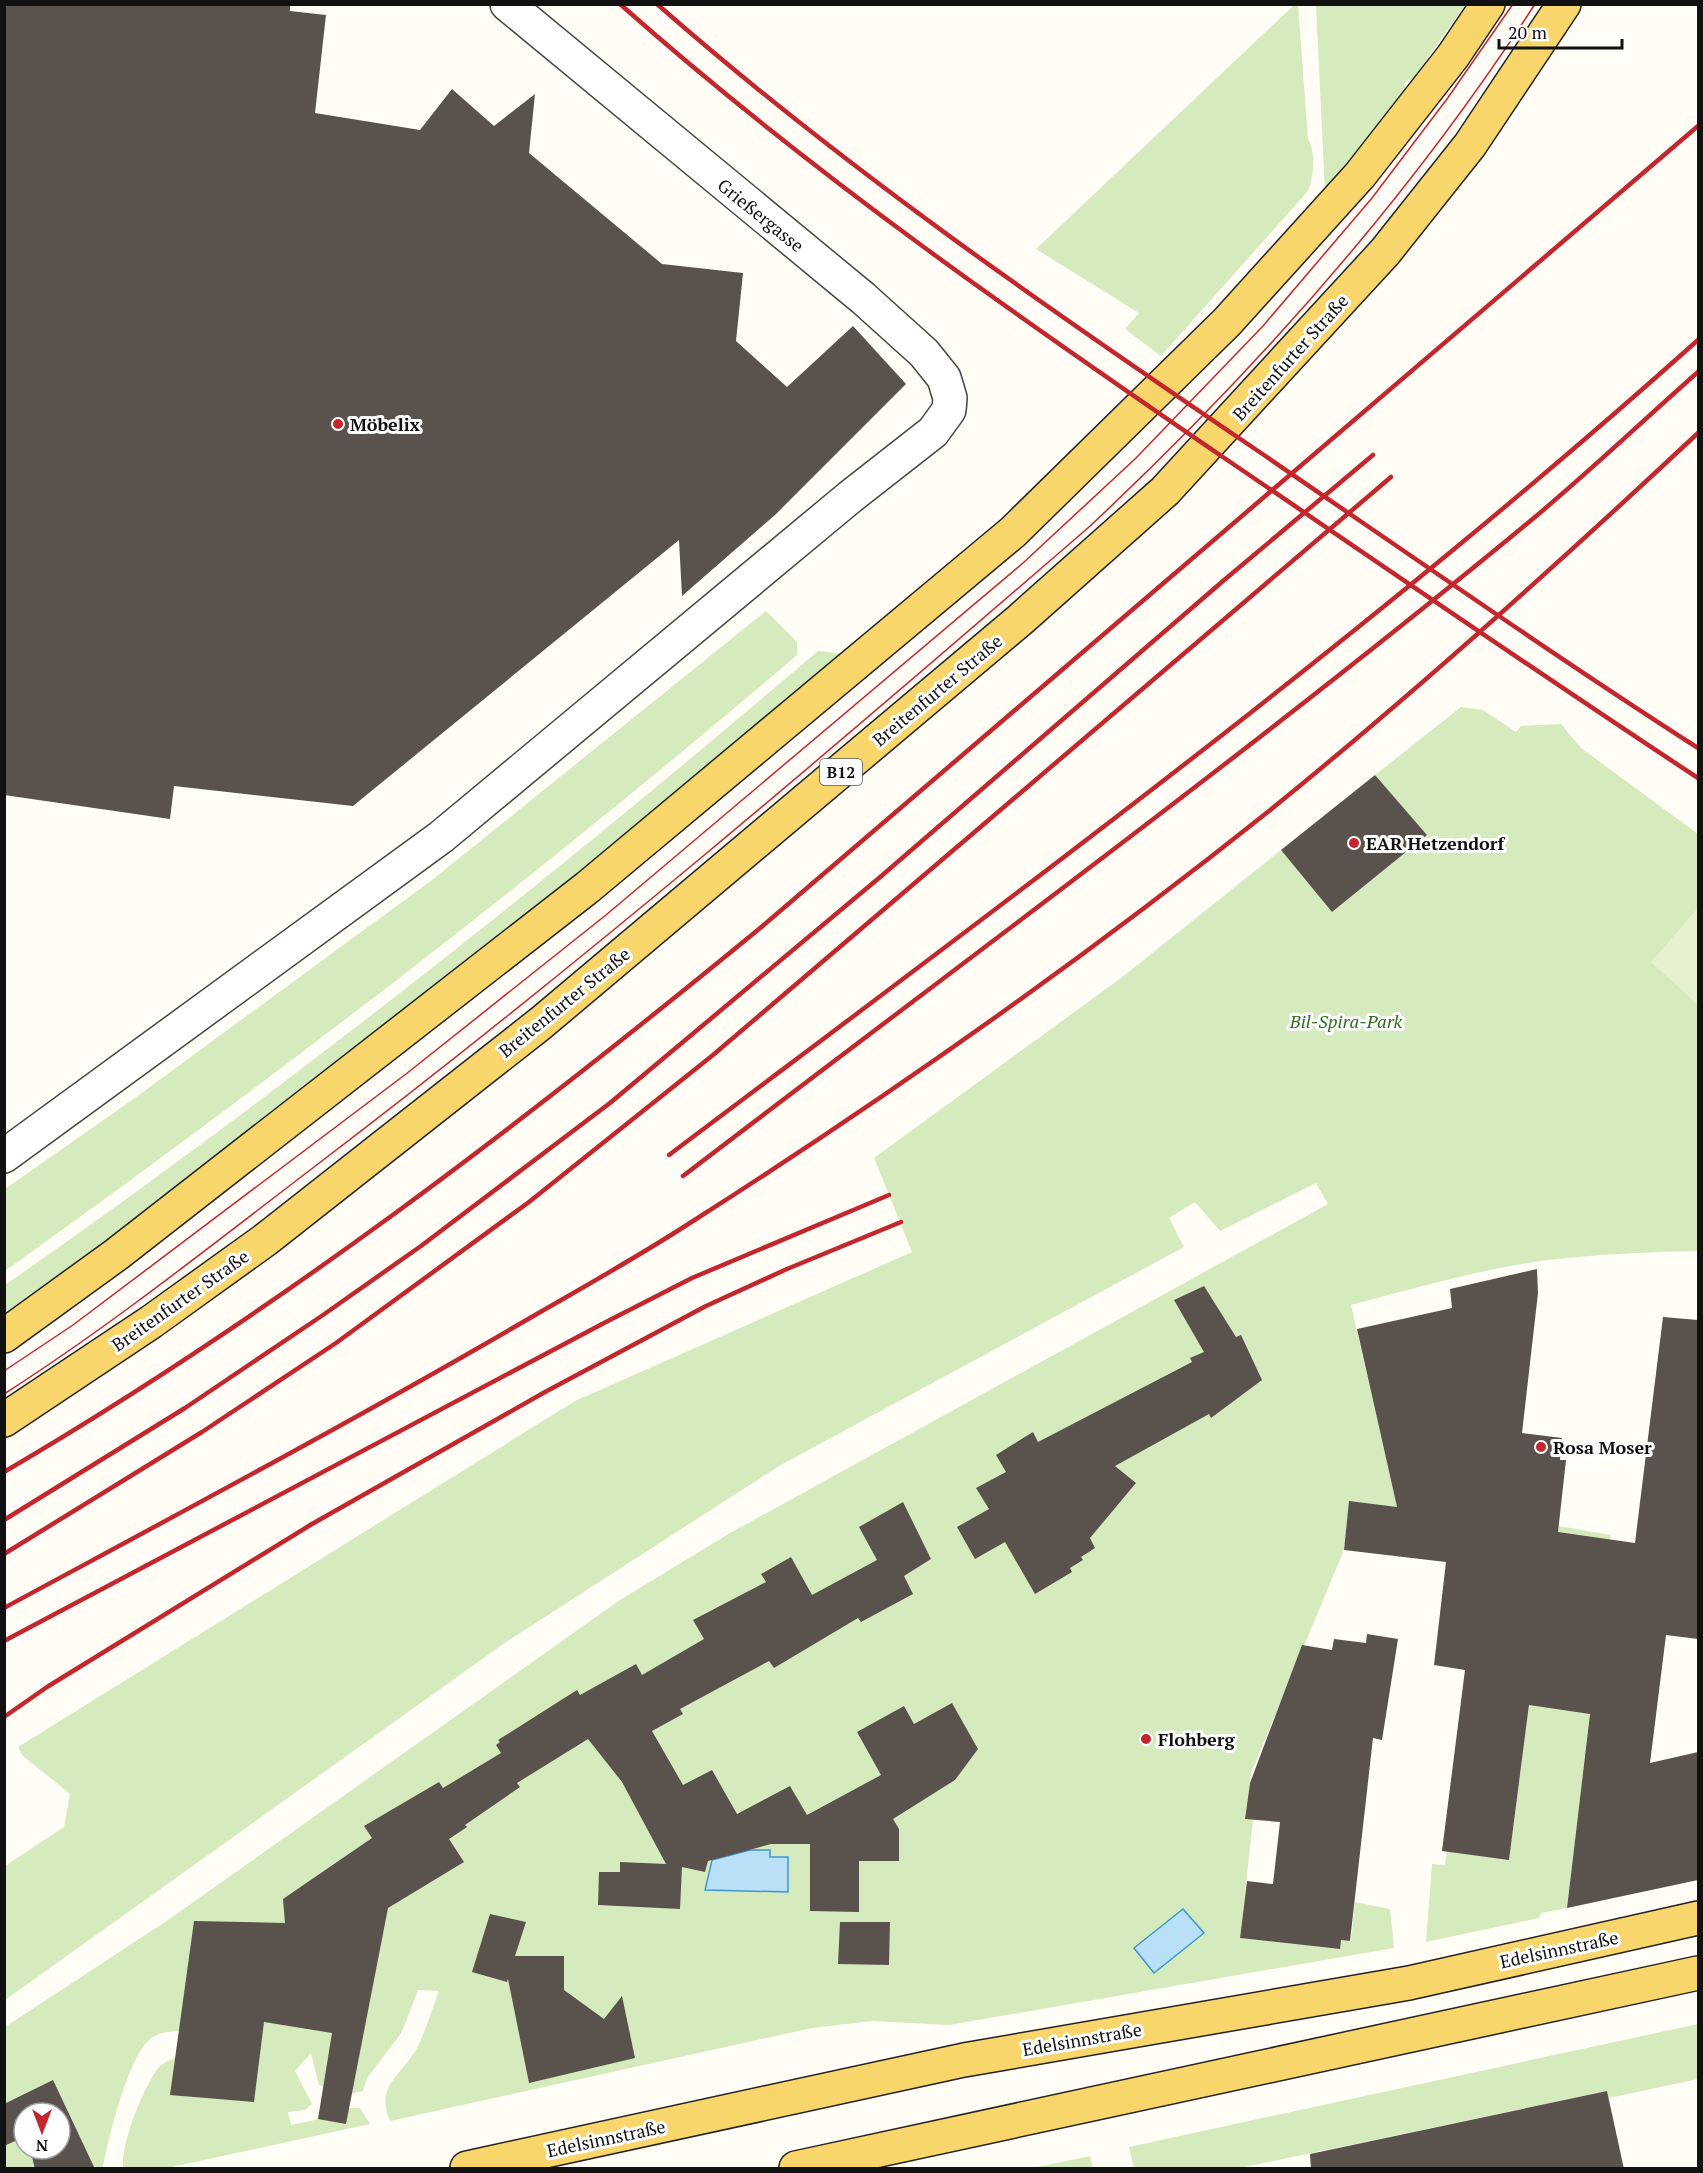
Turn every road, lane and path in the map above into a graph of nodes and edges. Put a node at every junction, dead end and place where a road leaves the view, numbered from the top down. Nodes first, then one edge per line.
1 (507, 4) edge
2 (1488, 4) edge
3 (1564, 4) edge
4 (4, 1156) edge
5 (4, 1336) edge
6 (4, 1420) edge
7 (1698, 1918) edge
8 (1698, 1973) edge
9 (467, 2169) edge
10 (796, 2169) edge

1 - 4 street, Grießergasse
2 - 5 main road
3 - 6 main road, Breitenfurter Straße / B12
7 - 9 main road, Edelsinnstraße
8 - 10 main road

